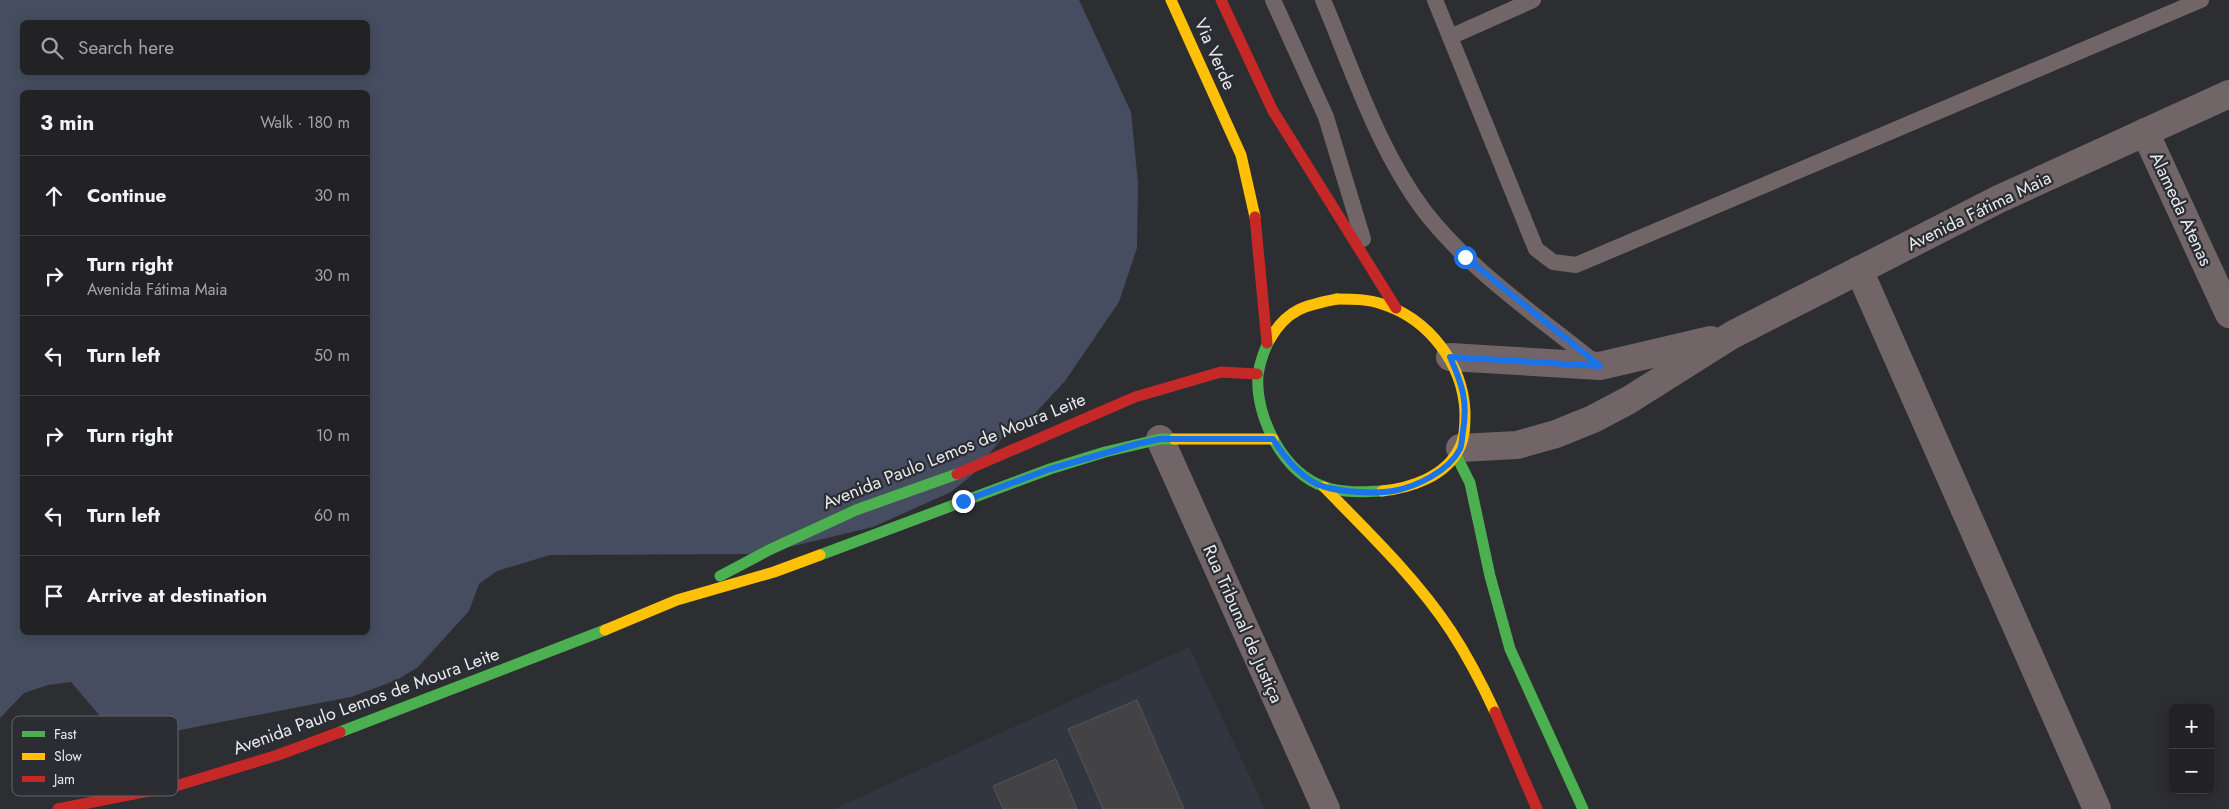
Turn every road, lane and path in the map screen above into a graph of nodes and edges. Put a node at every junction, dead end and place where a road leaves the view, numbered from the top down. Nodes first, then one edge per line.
1 (1171, 0) edge
2 (1221, 0) edge
3 (1273, 0) edge
4 (1323, 0) edge
5 (1435, 0) edge
6 (1533, 0) edge
7 (2202, 0) edge
8 (1450, 37) junction
9 (2229, 94) edge
10 (2145, 132) junction
11 (1372, 267) junction
12 (1859, 270) junction
13 (1396, 308) junction
14 (2229, 314) edge
15 (1732, 335) junction
16 (1267, 343) junction
17 (1450, 357) junction
18 (1600, 366) junction
19 (1257, 374) junction
20 (1160, 439) junction
21 (1273, 439) junction
22 (1458, 452) junction
23 (1324, 487) junction
24 (678, 600) junction
25 (178, 785) edge
26 (124, 796) edge
27 (58, 809) edge
28 (1326, 809) edge
29 (1537, 809) edge
30 (1583, 809) edge
31 (2097, 809) edge

1 - 16 main road, Via Verde
2 - 11 main road, Via Verde
3 - 11 lane
4 - 18 lane
5 - 8 lane
6 - 8 lane
7 - 8 lane
9 - 10 street, Avenida Fátima Maia
10 - 12 street, Avenida Fátima Maia
10 - 14 street, Alameda Atenas
11 - 13 main road, Via Verde
12 - 15 street, Avenida Fátima Maia
12 - 31 street
13 - 16 main road
13 - 17 main road
15 - 18 street, Avenida Fátima Maia
15 - 22 street, Avenida Fátima Maia
16 - 19 main road
17 - 18 street, Avenida Fátima Maia
17 - 22 main road
19 - 21 main road
19 - 24 main road, Avenida Paulo Lemos de Moura Leite
20 - 21 main road, Avenida Paulo Lemos de Moura Leite
20 - 24 main road, Avenida Paulo Lemos de Moura Leite
20 - 28 street, Rua Tribunal de Justiça
21 - 23 main road
22 - 23 main road
22 - 30 main road
23 - 29 main road
24 - 25 main road, Avenida Paulo Lemos de Moura Leite
26 - 27 main road, Avenida Paulo Lemos de Moura Leite

